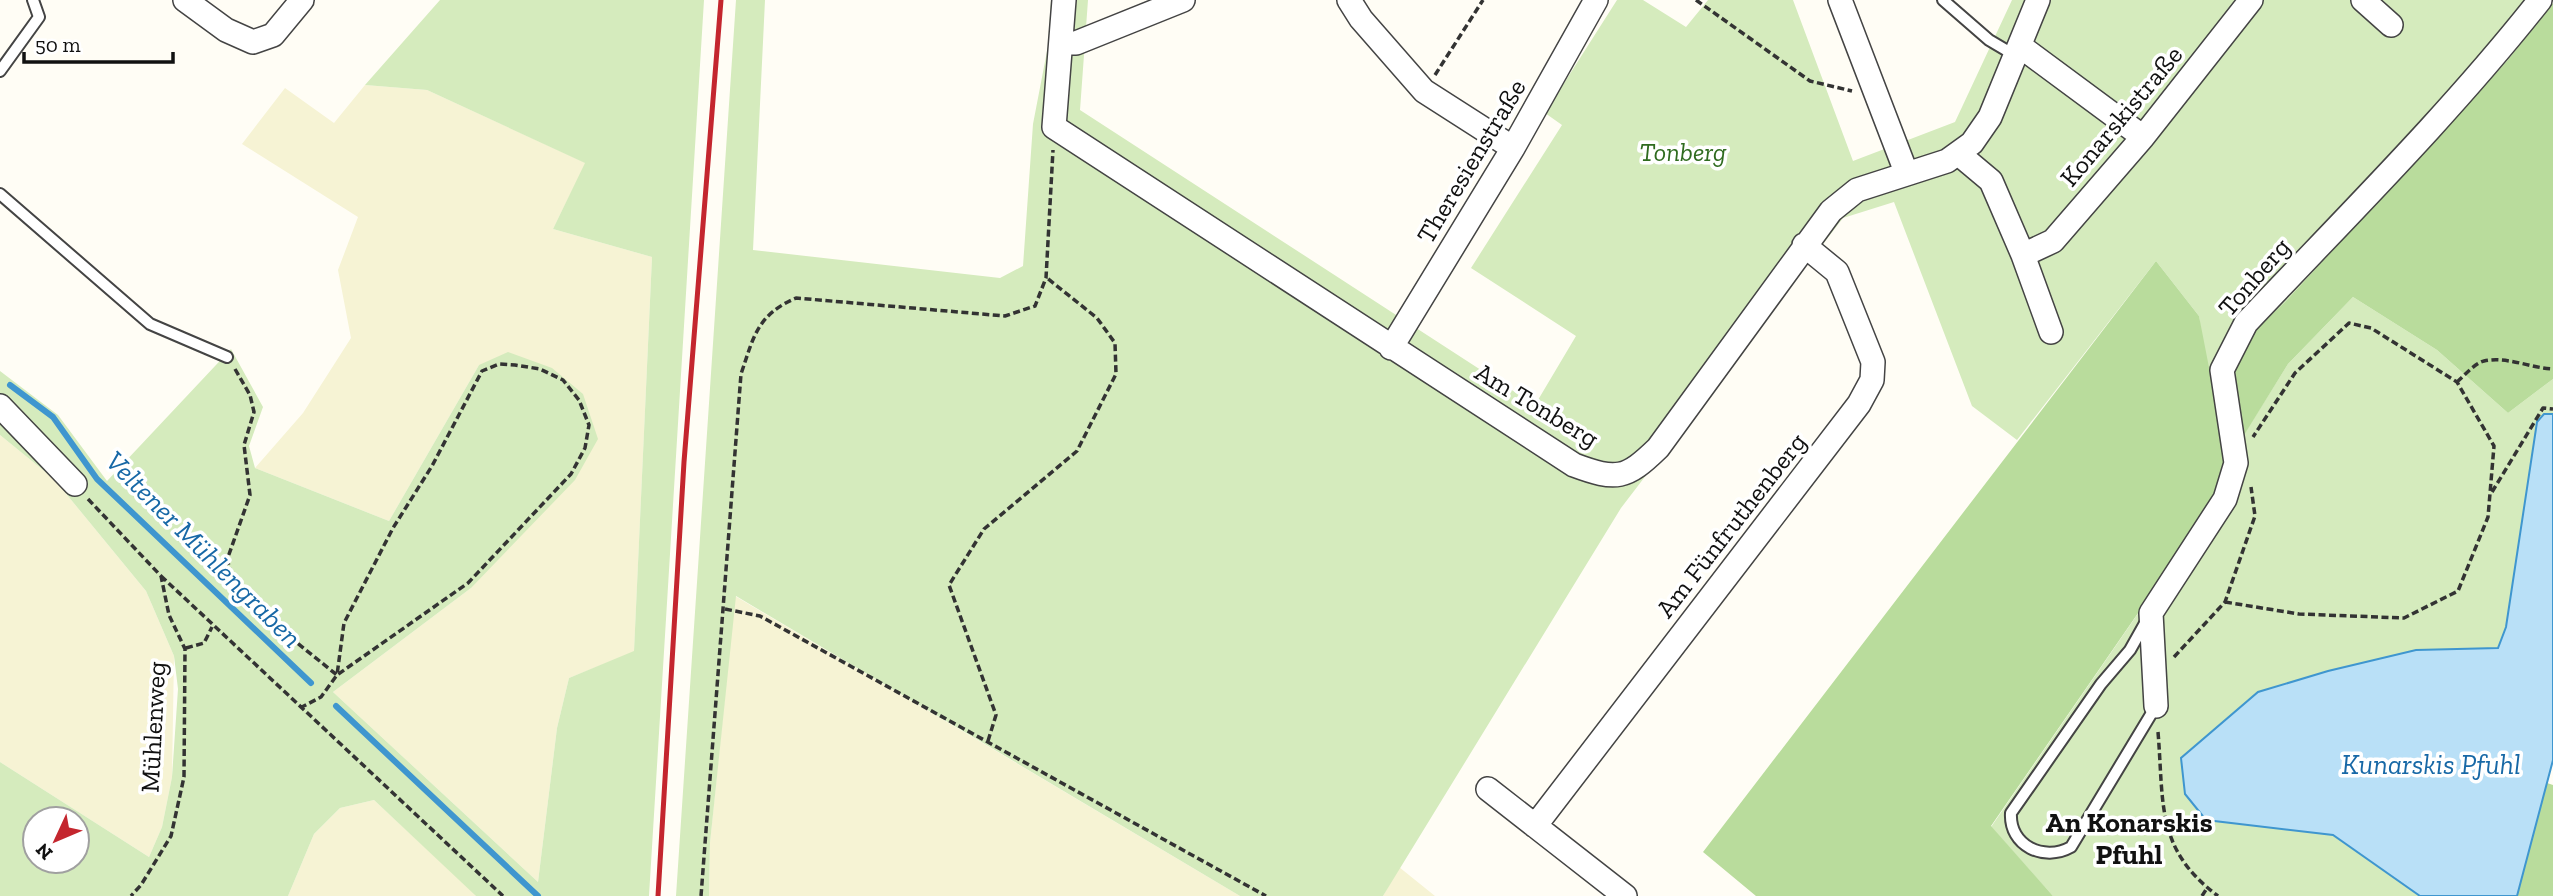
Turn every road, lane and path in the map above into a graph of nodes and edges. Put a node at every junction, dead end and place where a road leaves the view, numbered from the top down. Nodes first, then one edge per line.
1 (33, 0) edge
2 (184, 0) edge
3 (302, 0) edge
4 (1064, 0) edge
5 (1183, 0) edge
6 (1349, 0) edge
7 (1483, 0) edge
8 (1596, 0) edge
9 (1696, 0) edge
10 (1840, 0) edge
11 (1943, 0) edge
12 (2038, 0) edge
13 (2251, 0) edge
14 (2363, 0) edge
15 (2540, 0) edge
16 (2391, 24) dead end
17 (1061, 43) junction
18 (2018, 51) junction
19 (0, 71) edge
20 (1424, 91) junction
21 (1878, 98) junction
22 (1054, 127) junction
23 (2143, 137) junction
24 (1513, 148) junction
25 (1960, 155) junction
26 (1906, 172) junction
27 (0, 194) edge
28 (1804, 245) junction
29 (2023, 255) junction
30 (1046, 278) junction
31 (2050, 332) dead end
32 (1391, 348) junction
33 (227, 357) joint
34 (2553, 369) edge
35 (2457, 382) junction
36 (0, 406) edge
37 (2553, 409) edge
38 (2236, 463) junction
39 (75, 484) joint
40 (2490, 494) junction
41 (161, 576) junction
42 (2225, 602) junction
43 (724, 609) junction
44 (2151, 613) junction
45 (212, 627) junction
46 (185, 649) junction
47 (2153, 662) junction
48 (337, 675) junction
49 (2156, 706) junction
50 (300, 708) junction
51 (988, 741) junction
52 (1488, 789) dead end
53 (1535, 826) junction
54 (2207, 888) junction
55 (131, 896) edge
56 (503, 896) edge
57 (701, 896) edge
58 (1266, 896) edge
59 (1625, 896) edge
60 (2202, 896) edge
61 (2218, 896) edge

1 - 19 lane
2 - 3 street
4 - 17 street
5 - 17 street
6 - 20 street
7 - 20 path
8 - 24 street, Theresienstraße
9 - 21 path
10 - 21 street
11 - 18 lane
12 - 18 street
13 - 23 street, Konarskistraße
14 - 16 street
15 - 38 street, Tonberg
17 - 22 street
18 - 23 street
18 - 25 street
20 - 24 street
21 - 26 street
22 - 30 path
22 - 32 street, Am Tonberg
23 - 29 street, Konarskistraße
24 - 32 street, Theresienstraße
25 - 26 street, Am Tonberg
25 - 29 street
26 - 28 street, Am Tonberg
27 - 33 lane
28 - 32 street, Am Tonberg
28 - 53 street, Am Fünfruthenberg
29 - 31 street
30 - 43 path
30 - 51 path
33 - 48 path
34 - 35 path
35 - 38 path
35 - 40 path
36 - 39 street
37 - 40 path
38 - 42 path
38 - 44 street, Tonberg
39 - 41 path
40 - 42 path
41 - 45 path
41 - 46 path, Mühlenweg
42 - 47 path
43 - 51 path
43 - 57 path
44 - 47 street
44 - 49 lane
45 - 46 path
45 - 50 path
46 - 55 path, Mühlenweg
47 - 49 street
48 - 48 path
48 - 50 path
49 - 54 path
50 - 56 path
51 - 58 path
52 - 53 street
53 - 59 street
54 - 60 path
54 - 61 path

